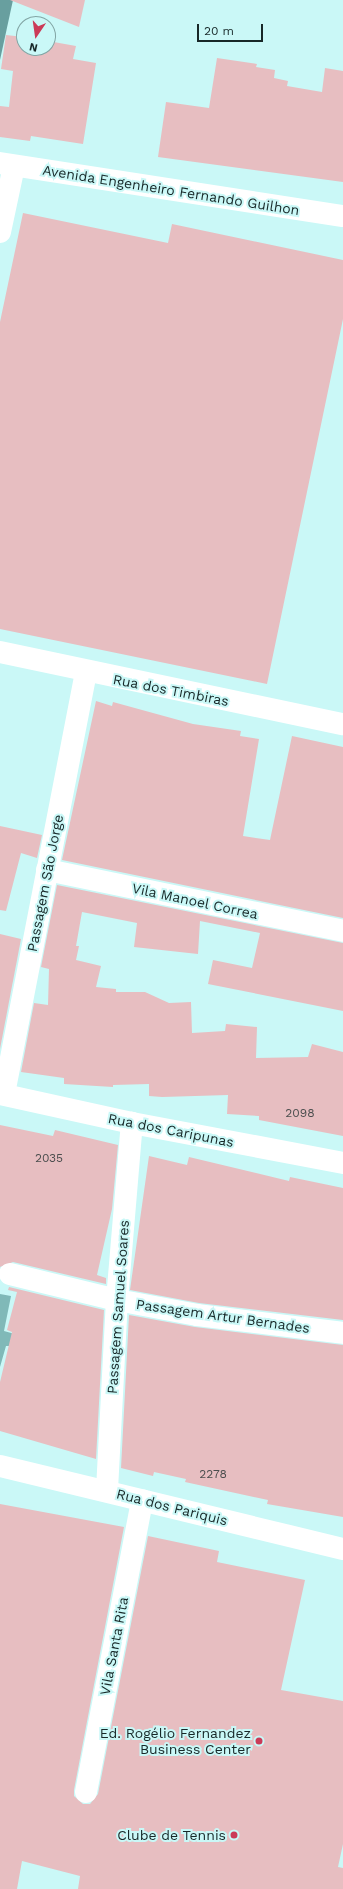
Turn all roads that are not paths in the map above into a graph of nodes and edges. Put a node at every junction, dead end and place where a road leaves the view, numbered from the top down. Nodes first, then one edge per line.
1 (7, 164) edge
2 (343, 216) edge
3 (0, 232) edge
4 (0, 652) edge
5 (86, 672) junction
6 (343, 724) edge
7 (47, 870) junction
8 (343, 931) edge
9 (2, 1094) edge
10 (132, 1123) junction
11 (343, 1163) edge
12 (10, 1274) dead end
13 (117, 1300) junction
14 (343, 1333) edge
15 (0, 1466) edge
16 (107, 1490) junction
17 (142, 1500) junction
18 (343, 1549) edge
19 (86, 1792) dead end

1 - 2 street, Avenida Engenheiro Fernando Guilhon
1 - 3 street
4 - 5 street, Rua dos Timbiras
5 - 6 street, Rua dos Timbiras
5 - 7 street, Passagem São Jorge
7 - 8 street, Vila Manoel Correa
7 - 9 street, Passagem São Jorge
9 - 10 street, Rua dos Caripunas
10 - 11 street, Rua dos Caripunas
10 - 13 street, Passagem Samuel Soares
12 - 13 street, Passagem Artur Bernades
13 - 14 street, Passagem Artur Bernades
13 - 16 street, Passagem Samuel Soares
15 - 16 street, Rua dos Pariquis
16 - 17 street, Rua dos Pariquis
17 - 18 street, Rua dos Pariquis
17 - 19 street, Vila Santa Rita

